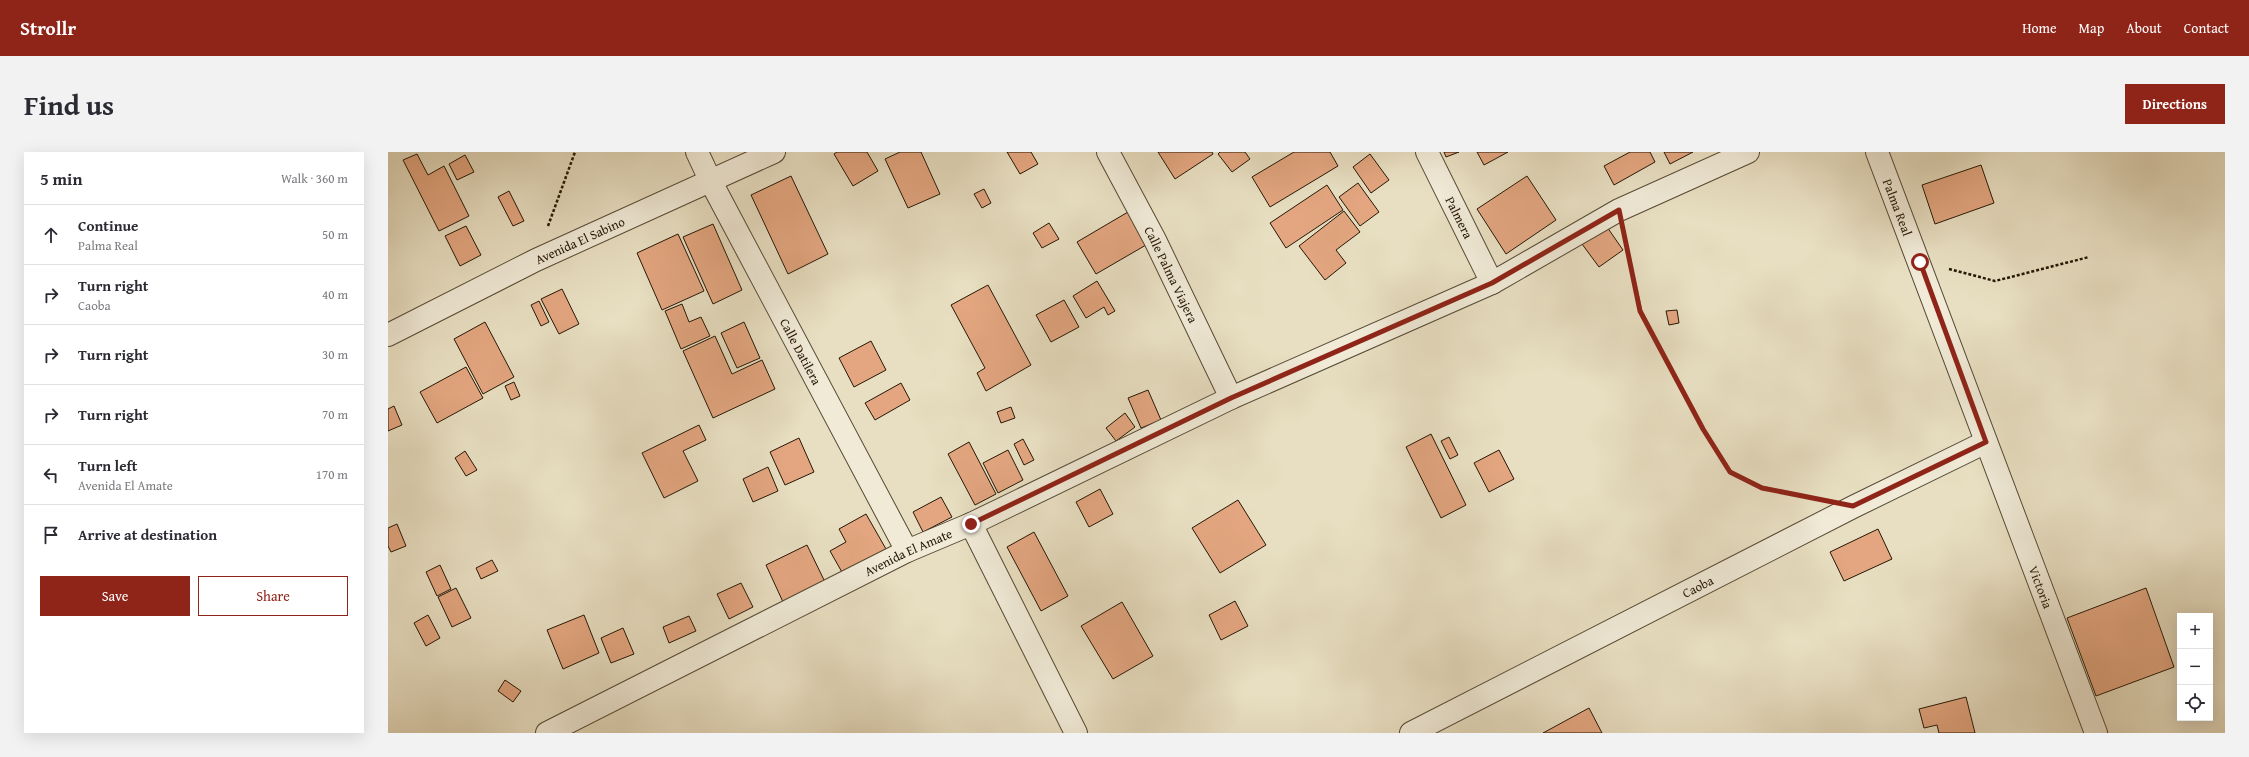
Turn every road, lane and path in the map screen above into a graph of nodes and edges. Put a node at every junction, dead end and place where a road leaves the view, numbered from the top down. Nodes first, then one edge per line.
1 (575, 152) edge
2 (697, 152) edge
3 (774, 152) edge
4 (1108, 152) edge
5 (1427, 152) edge
6 (1748, 152) edge
7 (1877, 152) edge
8 (711, 182) junction
9 (1619, 210) junction
10 (2089, 257) dead end
11 (536, 260) junction
12 (1920, 262) junction
13 (1492, 283) junction
14 (388, 335) edge
15 (1231, 398) junction
16 (1986, 442) junction
17 (1815, 499) dead end
18 (971, 524) junction
19 (907, 551) junction
20 (547, 733) edge
21 (1076, 733) edge
22 (1411, 733) edge
23 (2096, 733) edge

1 - 11 path
2 - 8 street, Calle Datilera
3 - 8 street, Avenida El Sabino
4 - 15 street, Calle Palma Viajera
5 - 13 street, Palmera
6 - 9 street, Avenida El Amate
7 - 12 street, Palma Real
8 - 11 street, Avenida El Sabino
8 - 19 street, Calle Datilera
9 - 13 street, Avenida El Amate
9 - 17 path
10 - 12 path
11 - 14 street, Avenida El Sabino
12 - 16 street, Palma Real
13 - 15 street, Avenida El Amate
15 - 18 street, Avenida El Amate
16 - 22 street, Caoba
16 - 23 street, Victoria
18 - 19 street, Avenida El Amate
18 - 21 street
19 - 20 street, Avenida El Amate

